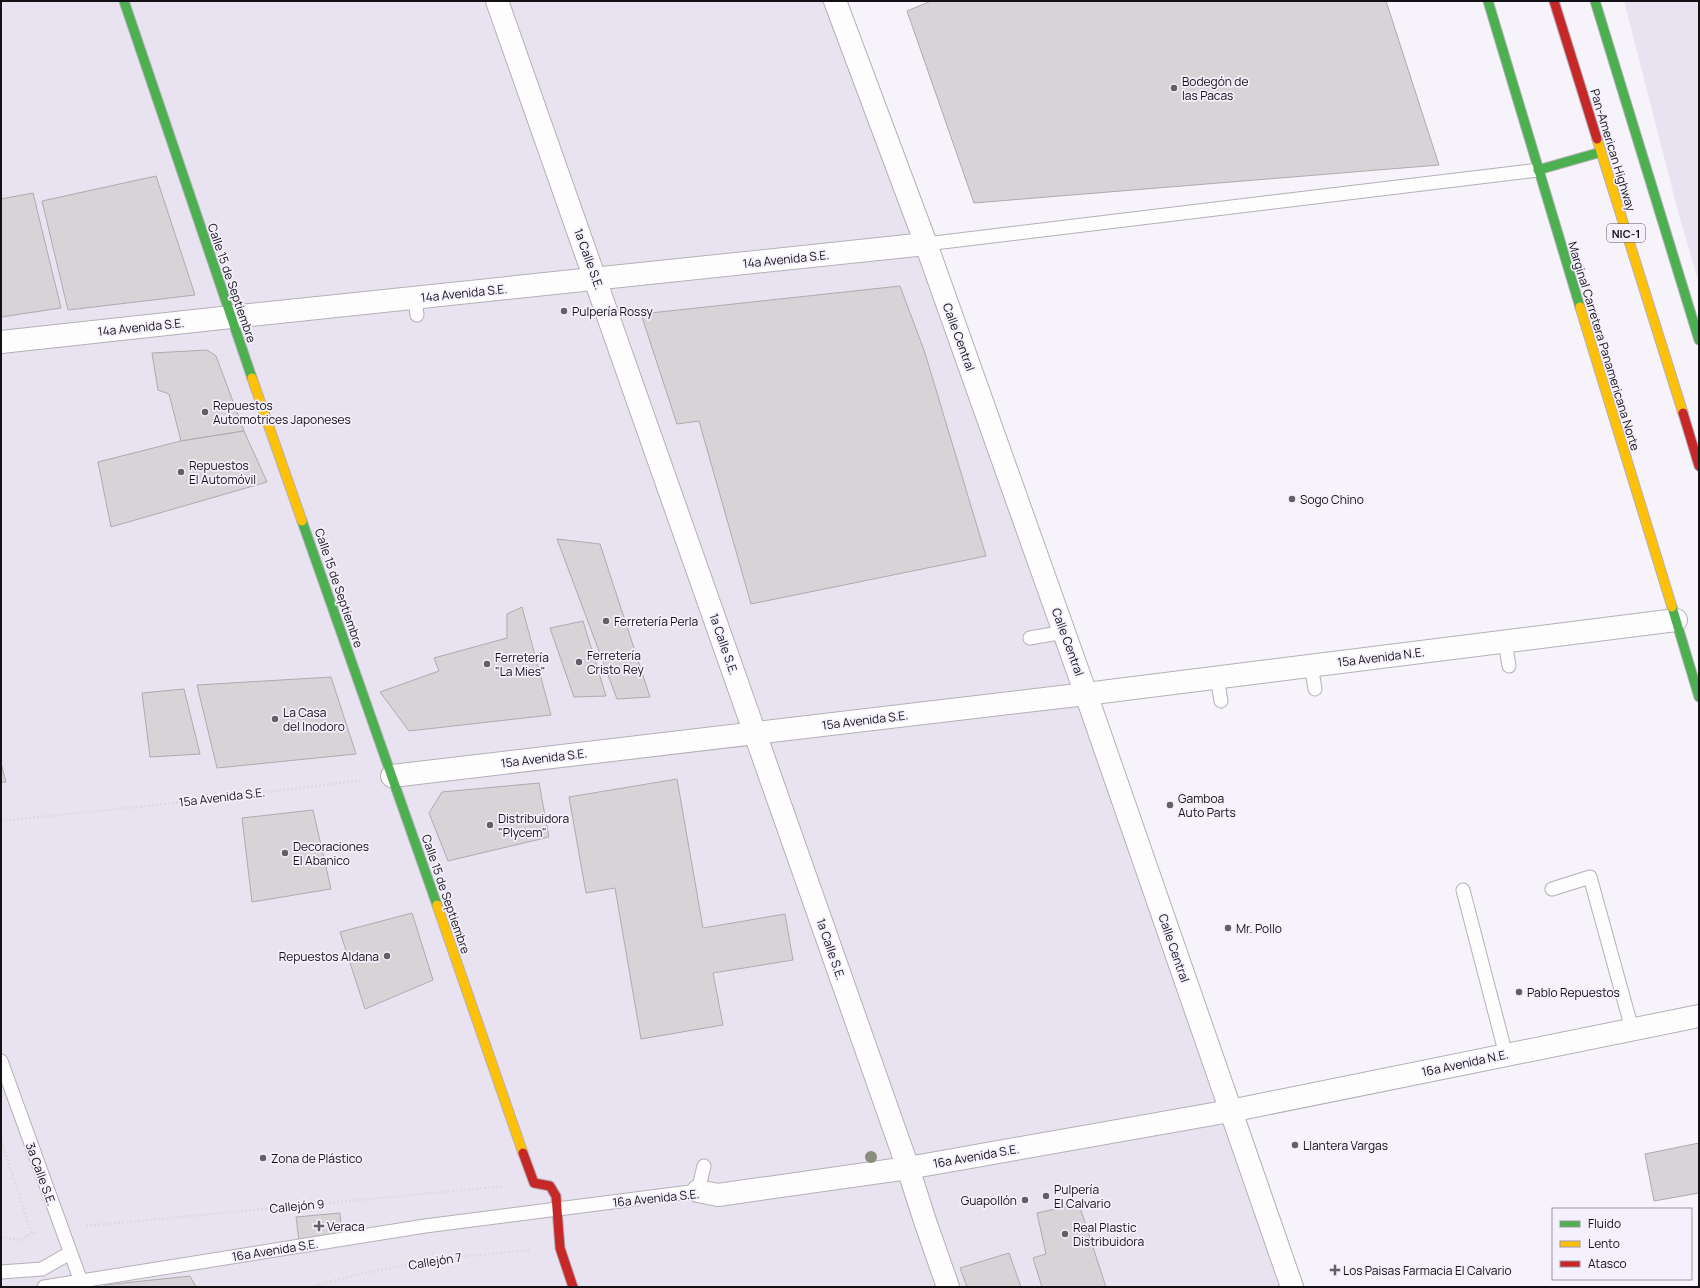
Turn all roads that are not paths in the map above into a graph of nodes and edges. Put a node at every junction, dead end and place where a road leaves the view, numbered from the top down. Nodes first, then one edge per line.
1 (124, 1) edge
2 (497, 1) edge
3 (835, 1) edge
4 (1488, 1) edge
5 (1554, 1) edge
6 (1595, 1) edge
7 (1601, 152) junction
8 (1538, 170) junction
9 (926, 244) junction
10 (596, 280) junction
11 (231, 317) junction
12 (1699, 340) edge
13 (1, 342) edge
14 (1699, 466) edge
15 (1676, 620) junction
16 (1064, 632) junction
17 (1030, 638) dead end
18 (1505, 641) junction
19 (1311, 665) junction
20 (1509, 666) dead end
21 (1217, 677) junction
22 (1315, 689) dead end
23 (1086, 694) junction
24 (1699, 697) edge
25 (1221, 700) dead end
26 (756, 734) junction
27 (392, 776) junction
28 (1552, 889) dead end
29 (1463, 890) dead end
30 (1699, 1016) edge
31 (1632, 1029) junction
32 (1506, 1055) junction
33 (1, 1061) edge
34 (1230, 1111) junction
35 (908, 1168) junction
36 (708, 1193) joint
37 (557, 1209) junction
38 (70, 1253) junction
39 (1, 1272) edge
40 (81, 1284) edge
41 (44, 1287) edge
42 (573, 1287) edge
43 (948, 1287) edge
44 (1292, 1287) edge

1 - 11 main road, Calle 15 de Septiembre
2 - 10 street, 1a Calle S.E.
3 - 9 street, Calle Central
4 - 8 main road, Marginal Carretera Panamericana Norte
5 - 7 main road, Pan-American Highway / NIC-1
6 - 12 main road, NIC-1
7 - 8 main road
7 - 14 main road, Pan-American Highway / NIC-1
8 - 9 lane
8 - 15 main road, Marginal Carretera Panamericana Norte
9 - 10 street, 14a Avenida S.E.
9 - 16 street, Calle Central
10 - 11 street, 14a Avenida S.E.
10 - 26 street, 1a Calle S.E.
11 - 13 street, 14a Avenida S.E.
11 - 27 main road, Calle 15 de Septiembre
15 - 18 street, 15a Avenida N.E.
15 - 24 main road, Marginal Carretera Panamericana Norte
16 - 17 lane
16 - 23 street, Calle Central
18 - 19 street, 15a Avenida N.E.
18 - 20 lane
19 - 21 street, 15a Avenida N.E.
19 - 22 lane
21 - 23 street, 15a Avenida N.E.
21 - 25 lane
23 - 26 street, 15a Avenida S.E.
23 - 34 street, Calle Central
26 - 27 street, 15a Avenida S.E.
26 - 35 street, 1a Calle S.E.
27 - 37 main road, Calle 15 de Septiembre
28 - 31 lane
29 - 32 lane
30 - 31 street, 16a Avenida N.E.
31 - 32 street, 16a Avenida N.E.
32 - 34 street, 16a Avenida N.E.
33 - 38 lane, 3a Calle S.E.
34 - 35 street, 16a Avenida S.E.
34 - 44 street, Calle Central
35 - 36 street, 16a Avenida S.E.
35 - 43 street, 1a Calle S.E.
36 - 37 lane, 16a Avenida S.E.
37 - 40 lane, 16a Avenida S.E.
37 - 42 main road
38 - 39 lane
38 - 40 lane, 3a Calle S.E.
40 - 41 lane, 16a Avenida S.E.

